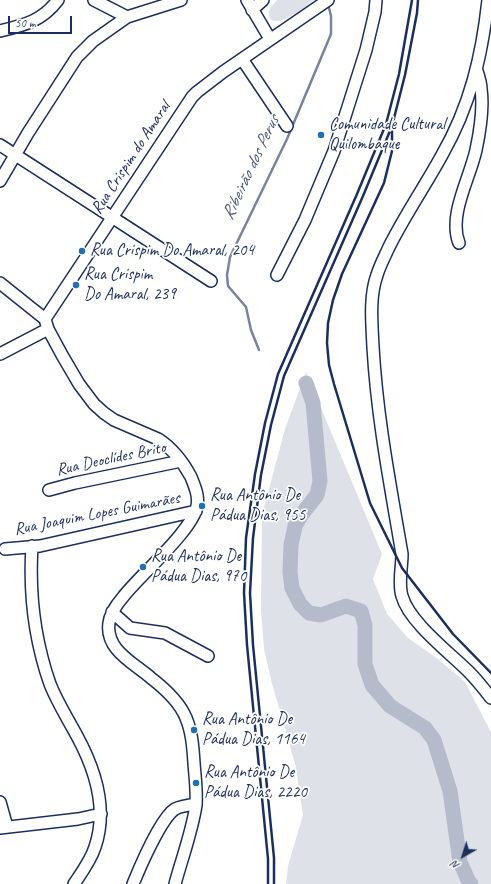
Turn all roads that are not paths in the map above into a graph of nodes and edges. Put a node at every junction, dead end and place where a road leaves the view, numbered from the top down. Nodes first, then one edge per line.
1 (58, 0) edge
2 (94, 0) edge
3 (181, 0) edge
4 (263, 0) edge
5 (328, 0) edge
6 (376, 0) edge
7 (488, 0) edge
8 (249, 5) edge
9 (127, 17) junction
10 (0, 31) edge
11 (270, 39) junction
12 (242, 59) junction
13 (476, 69) junction
14 (287, 126) dead end
15 (0, 145) edge
16 (15, 155) junction
17 (0, 181) edge
18 (112, 218) junction
19 (459, 243) dead end
20 (277, 275) dead end
21 (212, 281) dead end
22 (0, 283) edge
23 (46, 324) junction
24 (0, 354) edge
25 (181, 461) junction
26 (49, 490) dead end
27 (196, 511) junction
28 (32, 546) junction
29 (5, 550) dead end
30 (112, 612) junction
31 (208, 656) dead end
32 (491, 698) edge
33 (0, 802) edge
34 (196, 804) junction
35 (101, 814) junction
36 (4, 828) edge
37 (74, 884) edge
38 (133, 884) edge
39 (175, 884) edge

1 - 10 street
2 - 9 street
3 - 9 street
4 - 8 street
5 - 11 street, Rua Crispim do Amaral
6 - 20 street
7 - 13 street
8 - 11 street
9 - 16 street
11 - 12 street, Rua Crispim do Amaral
12 - 14 street
12 - 18 street, Rua Crispim do Amaral
13 - 19 street
13 - 32 street
15 - 16 street
16 - 17 street
16 - 18 street
18 - 21 street
18 - 23 street, Rua Crispim do Amaral
22 - 23 street
23 - 24 street
23 - 25 street
25 - 26 street, Rua Deoclídes Brito
25 - 27 street
27 - 28 street, Rua Joaquim Lopes Guimarães
27 - 30 street
28 - 29 street, Rua Joaquim Lopes Guimarães
28 - 35 street
30 - 31 street
30 - 34 street
33 - 36 street
34 - 38 street
34 - 39 street
35 - 36 street
35 - 37 street

